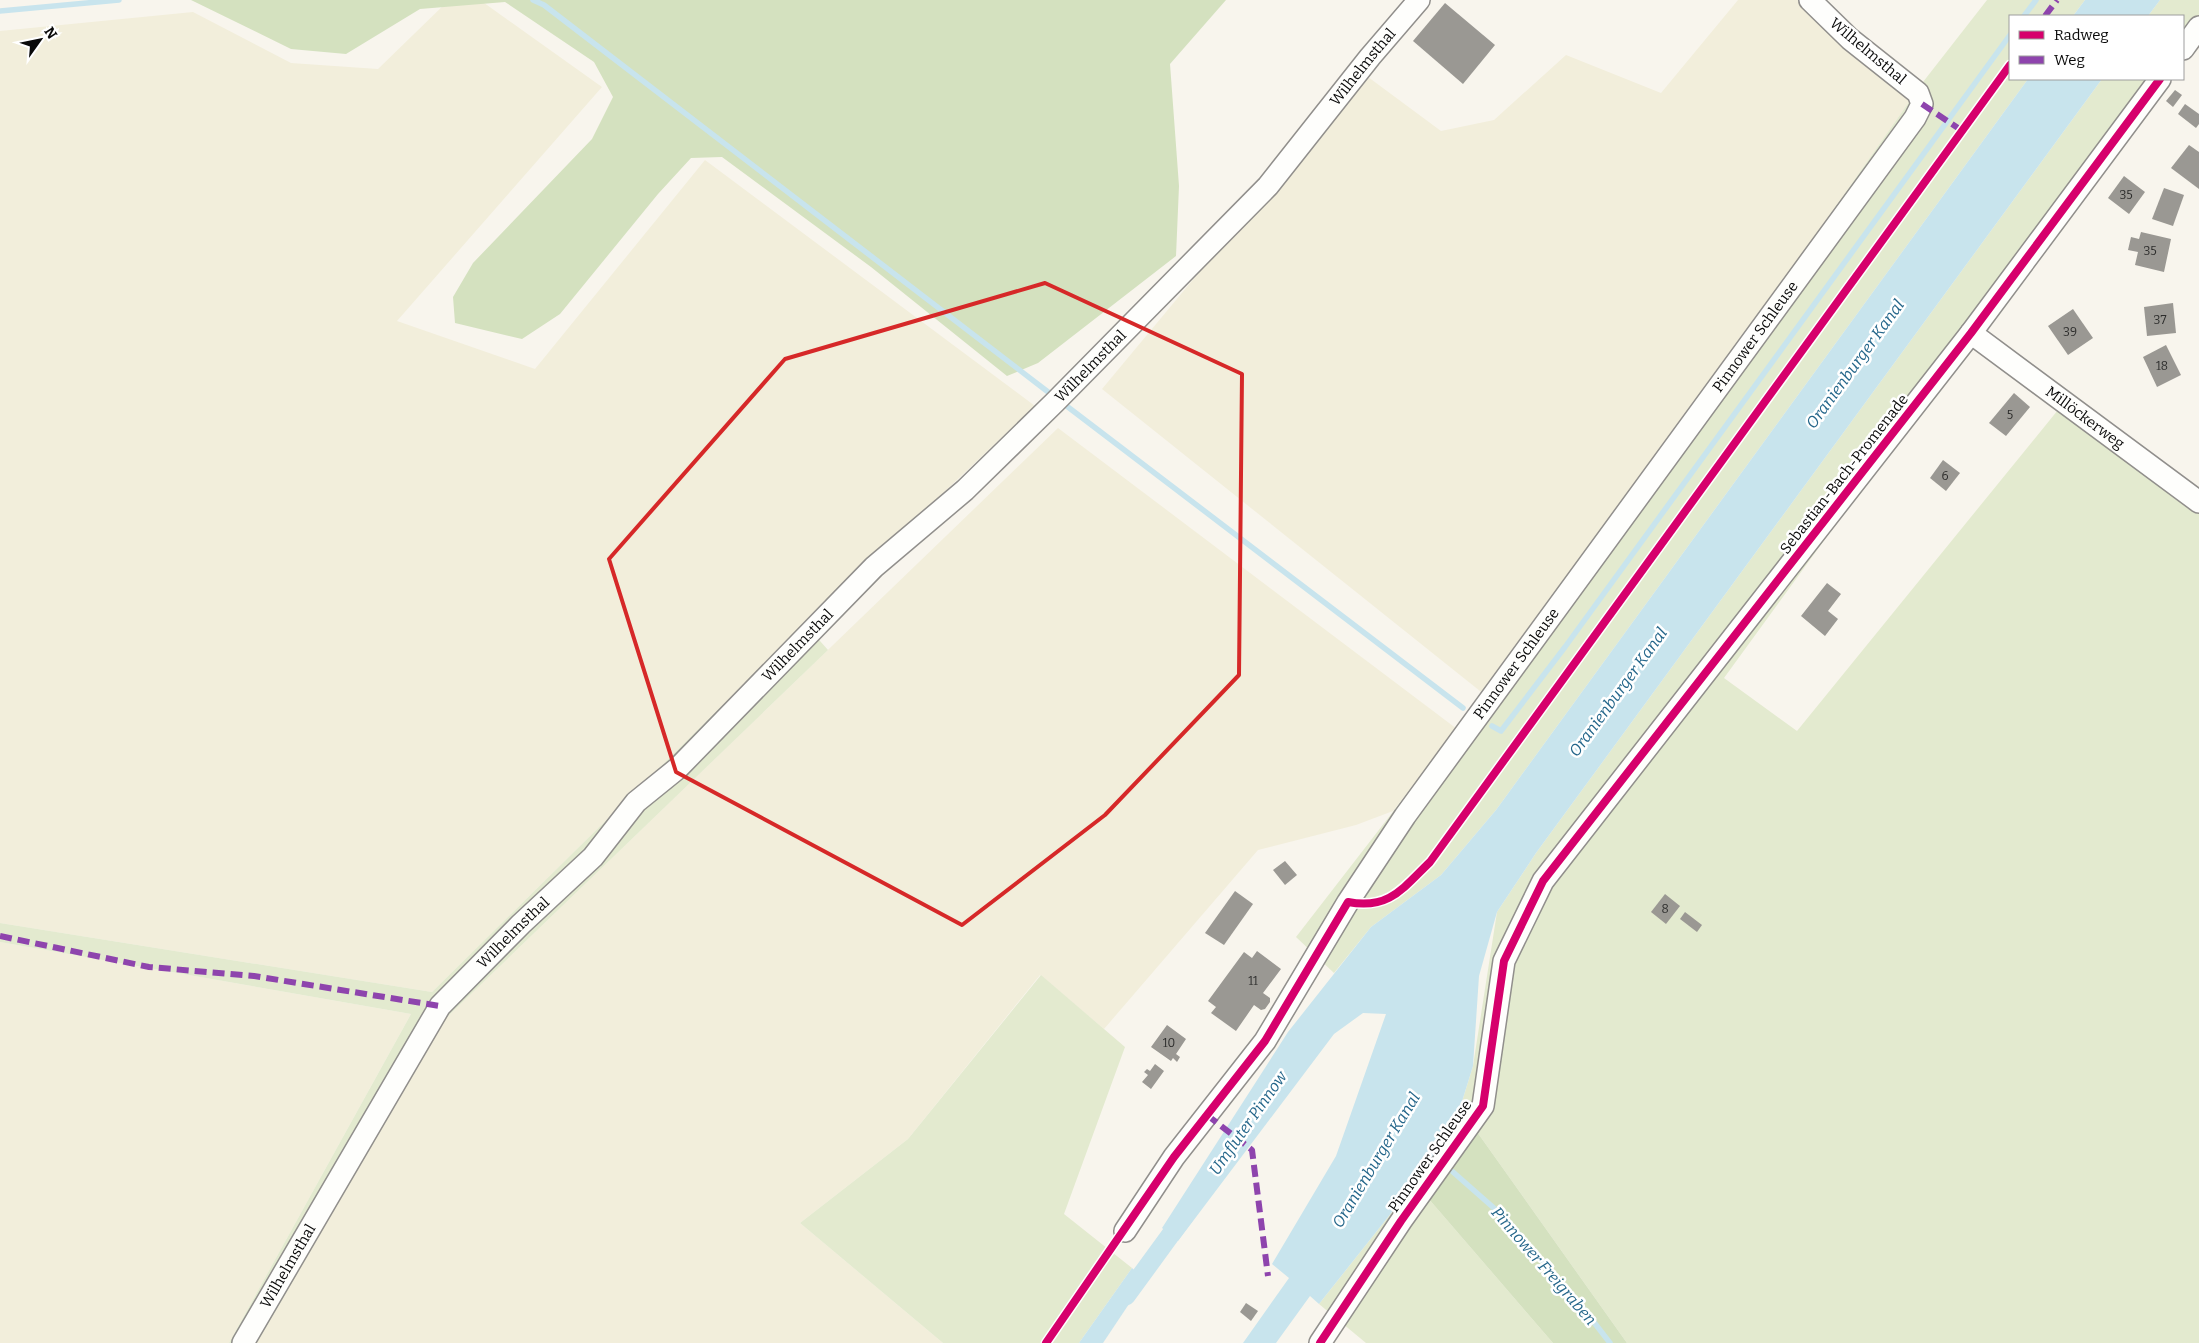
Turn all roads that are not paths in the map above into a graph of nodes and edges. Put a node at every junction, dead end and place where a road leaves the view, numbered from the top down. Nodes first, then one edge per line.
1 (1419, 0) edge
2 (1810, 0) edge
3 (2199, 27) edge
4 (2184, 48) edge
5 (2159, 80) edge
6 (1922, 104) joint
7 (1971, 334) junction
8 (2199, 502) edge
9 (1542, 881) joint
10 (1125, 1231) dead end
11 (243, 1343) edge
12 (1320, 1343) edge

1 - 11 street, Wilhelmsthal
2 - 6 street, Wilhelmsthal
3 - 4 street
5 - 7 street, Sebastian-Bach-Promenade
6 - 10 street, Pinnower Schleuse
7 - 8 street, Millöckerweg
7 - 9 street, Sebastian-Bach-Promenade
9 - 12 street, Pinnower Schleuse

